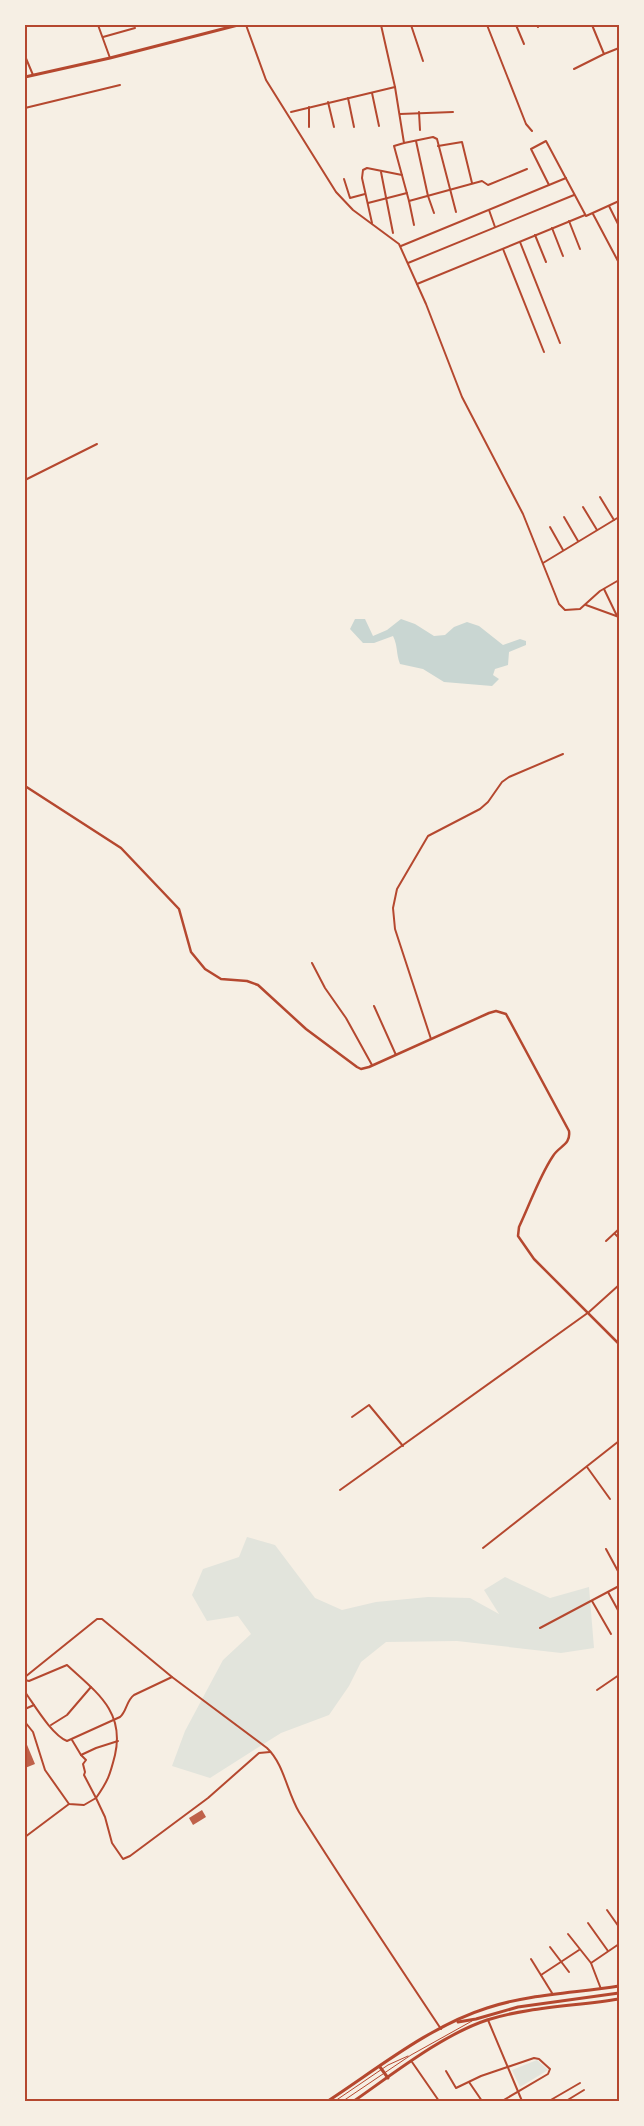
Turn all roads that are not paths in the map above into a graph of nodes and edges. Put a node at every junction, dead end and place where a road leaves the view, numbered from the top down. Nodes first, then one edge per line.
1 (98, 25) edge
2 (238, 25) edge
3 (246, 25) edge
4 (381, 25) edge
5 (411, 25) edge
6 (488, 25) edge
7 (516, 25) edge
8 (592, 25) edge
9 (135, 28) dead end
10 (103, 37) junction
11 (524, 44) dead end
12 (619, 48) edge
13 (604, 54) junction
14 (25, 56) edge
15 (110, 58) junction
16 (423, 61) dead end
17 (574, 69) dead end
18 (34, 75) junction
19 (25, 78) edge
20 (120, 85) dead end
21 (395, 87) junction
22 (372, 93) junction
23 (348, 98) junction
24 (328, 102) junction
25 (309, 107) junction
26 (25, 108) edge
27 (290, 112) dead end
28 (419, 112) junction
29 (453, 112) dead end
30 (400, 114) junction
31 (379, 126) dead end
32 (309, 127) dead end
33 (334, 127) dead end
34 (354, 127) dead end
35 (420, 130) dead end
36 (532, 131) dead end
37 (416, 141) junction
38 (404, 143) junction
39 (438, 146) junction
40 (528, 169) dead end
41 (381, 172) junction
42 (402, 176) junction
43 (566, 178) junction
44 (344, 179) dead end
45 (472, 183) junction
46 (549, 185) junction
47 (449, 190) junction
48 (407, 193) junction
49 (366, 194) junction
50 (574, 195) junction
51 (428, 196) junction
52 (386, 198) junction
53 (409, 201) junction
54 (619, 201) edge
55 (368, 203) junction
56 (608, 206) junction
57 (489, 210) junction
58 (456, 212) dead end
59 (434, 213) dead end
60 (594, 214) junction
61 (585, 215) junction
62 (569, 221) junction
63 (372, 224) junction
64 (414, 225) dead end
65 (619, 226) edge
66 (495, 227) junction
67 (552, 228) junction
68 (393, 233) dead end
69 (535, 235) junction
70 (520, 242) junction
71 (400, 247) junction
72 (503, 248) junction
73 (580, 249) dead end
74 (563, 256) dead end
75 (546, 262) dead end
76 (408, 263) junction
77 (619, 263) edge
78 (417, 284) junction
79 (560, 344) dead end
80 (544, 352) dead end
81 (96, 444) dead end
82 (25, 480) edge
83 (600, 497) dead end
84 (583, 507) dead end
85 (619, 517) edge
86 (564, 518) dead end
87 (614, 520) junction
88 (550, 527) dead end
89 (596, 530) junction
90 (578, 541) junction
91 (563, 550) junction
92 (543, 562) junction
93 (619, 580) edge
94 (604, 589) junction
95 (586, 605) junction
96 (618, 617) edge
97 (563, 754) dead end
98 (25, 786) edge
99 (312, 963) dead end
100 (374, 1006) dead end
101 (432, 1040) junction
102 (396, 1055) junction
103 (372, 1065) junction
104 (619, 1230) edge
105 (615, 1234) junction
106 (619, 1238) edge
107 (606, 1241) dead end
108 (619, 1286) edge
109 (589, 1312) junction
110 (619, 1344) edge
111 (352, 1417) dead end
112 (619, 1441) edge
113 (403, 1446) junction
114 (587, 1466) junction
115 (340, 1490) dead end
116 (610, 1500) dead end
117 (483, 1548) dead end
118 (606, 1549) dead end
119 (619, 1573) edge
120 (619, 1586) edge
121 (608, 1592) junction
122 (592, 1601) junction
123 (619, 1612) edge
124 (540, 1628) dead end
125 (611, 1634) dead end
126 (619, 1675) edge
127 (172, 1677) junction
128 (25, 1679) edge
129 (91, 1687) junction
130 (597, 1690) dead end
131 (25, 1692) edge
132 (34, 1705) junction
133 (25, 1709) edge
134 (115, 1718) junction
135 (25, 1722) edge
136 (50, 1726) junction
137 (72, 1740) junction
138 (118, 1740) junction
139 (270, 1752) junction
140 (82, 1756) junction
141 (96, 1798) junction
142 (69, 1804) junction
143 (25, 1837) edge
144 (607, 1910) dead end
145 (588, 1923) dead end
146 (619, 1927) edge
147 (568, 1934) dead end
148 (619, 1944) edge
149 (550, 1948) dead end
150 (580, 1950) junction
151 (608, 1951) junction
152 (531, 1959) dead end
153 (561, 1962) junction
154 (591, 1963) junction
155 (569, 1972) dead end
156 (541, 1975) junction
157 (619, 1986) edge
158 (601, 1989) junction
159 (619, 1993) edge
160 (553, 1995) junction
161 (619, 1999) edge
162 (476, 2019) junction
163 (488, 2020) junction
164 (455, 2022) junction
165 (441, 2028) junction
166 (411, 2055) junction
167 (412, 2062) junction
168 (507, 2067) junction
169 (381, 2068) junction
170 (446, 2072) dead end
171 (385, 2074) junction
172 (388, 2078) junction
173 (469, 2082) junction
174 (580, 2083) dead end
175 (584, 2090) dead end
176 (518, 2092) junction
177 (358, 2100) edge
178 (328, 2101) edge
179 (335, 2101) edge
180 (344, 2101) edge
181 (354, 2101) edge
182 (439, 2101) edge
183 (482, 2101) edge
184 (502, 2101) edge
185 (522, 2101) edge
186 (549, 2101) edge
187 (566, 2101) edge
188 (594, 2101) edge
189 (598, 2101) edge

1 - 10 street
2 - 15 main road
3 - 63 street
4 - 21 street
5 - 16 street
6 - 36 street
7 - 11 street
8 - 13 street
9 - 10 street
10 - 15 street
12 - 13 street
13 - 17 street
14 - 18 street
15 - 18 main road
18 - 19 main road
20 - 26 street
21 - 22 street
21 - 30 street
22 - 23 street
22 - 31 street
23 - 24 street
23 - 34 street
24 - 25 street
24 - 33 street
25 - 27 street
25 - 32 street
28 - 29 street
28 - 30 street
28 - 35 street
30 - 38 street
37 - 38 street
37 - 39 street
37 - 51 street
38 - 42 street
39 - 45 street
39 - 47 street
40 - 45 street
41 - 42 street
41 - 49 street
41 - 52 street
42 - 48 street
43 - 46 street
43 - 46 street
43 - 50 street
44 - 49 street
45 - 47 street
46 - 57 street
47 - 51 street
47 - 58 street
48 - 52 street
48 - 53 street
49 - 55 street
50 - 61 street
50 - 66 street
51 - 53 street
51 - 59 street
52 - 55 street
52 - 68 street
53 - 64 street
54 - 56 street
55 - 63 street
56 - 60 street
56 - 65 street
57 - 66 street
57 - 71 street
60 - 61 street
60 - 77 street
61 - 62 street
62 - 67 street
62 - 73 street
63 - 71 street
66 - 76 street
67 - 69 street
67 - 74 street
69 - 70 street
69 - 75 street
70 - 72 street
70 - 79 street
71 - 76 street
72 - 78 street
72 - 80 street
76 - 78 street
78 - 92 street
81 - 82 street
83 - 87 street
84 - 89 street
85 - 87 street
86 - 90 street
87 - 89 street
88 - 91 street
89 - 90 street
90 - 91 street
91 - 92 street
92 - 95 street
93 - 94 street
94 - 95 street
94 - 96 street
95 - 96 street
97 - 101 street
98 - 103 street
99 - 103 street
100 - 102 street
101 - 102 street
101 - 109 street
102 - 103 street
104 - 105 street
105 - 106 street
105 - 107 street
108 - 109 street
109 - 110 street
109 - 113 street
111 - 113 street
112 - 114 street
113 - 115 street
114 - 116 street
114 - 117 street
118 - 119 street
120 - 121 street
121 - 122 street
121 - 123 street
122 - 124 street
122 - 125 street
126 - 130 street
127 - 128 street
127 - 134 street
127 - 139 street
128 - 129 street
129 - 134 street
129 - 136 street
131 - 132 street
132 - 133 street
132 - 136 street
134 - 137 street
134 - 138 street
135 - 142 street
136 - 137 street
137 - 140 street
138 - 140 street
138 - 141 street
139 - 141 street
139 - 165 street
140 - 141 street
141 - 142 street
142 - 143 street
144 - 146 street
145 - 151 street
147 - 150 street
148 - 151 street
149 - 153 street
150 - 153 street
150 - 154 street
151 - 154 street
152 - 156 street
153 - 155 street
153 - 156 street
154 - 158 street
156 - 160 street
157 - 158 main road
158 - 160 main road
159 - 162 main road
160 - 164 main road
161 - 163 main road
162 - 164 main road
162 - 166 lane
163 - 167 main road
163 - 168 street
164 - 165 main road
165 - 169 main road
166 - 169 lane
166 - 171 lane
167 - 172 main road
167 - 182 street
168 - 173 street
168 - 176 street
168 - 176 street
169 - 171 main road
169 - 178 main road
169 - 179 lane
170 - 173 street
171 - 172 main road
171 - 180 lane
172 - 177 main road
173 - 183 street
174 - 186 street
175 - 187 street
176 - 184 street
176 - 185 street
177 - 181 main road
188 - 189 street

